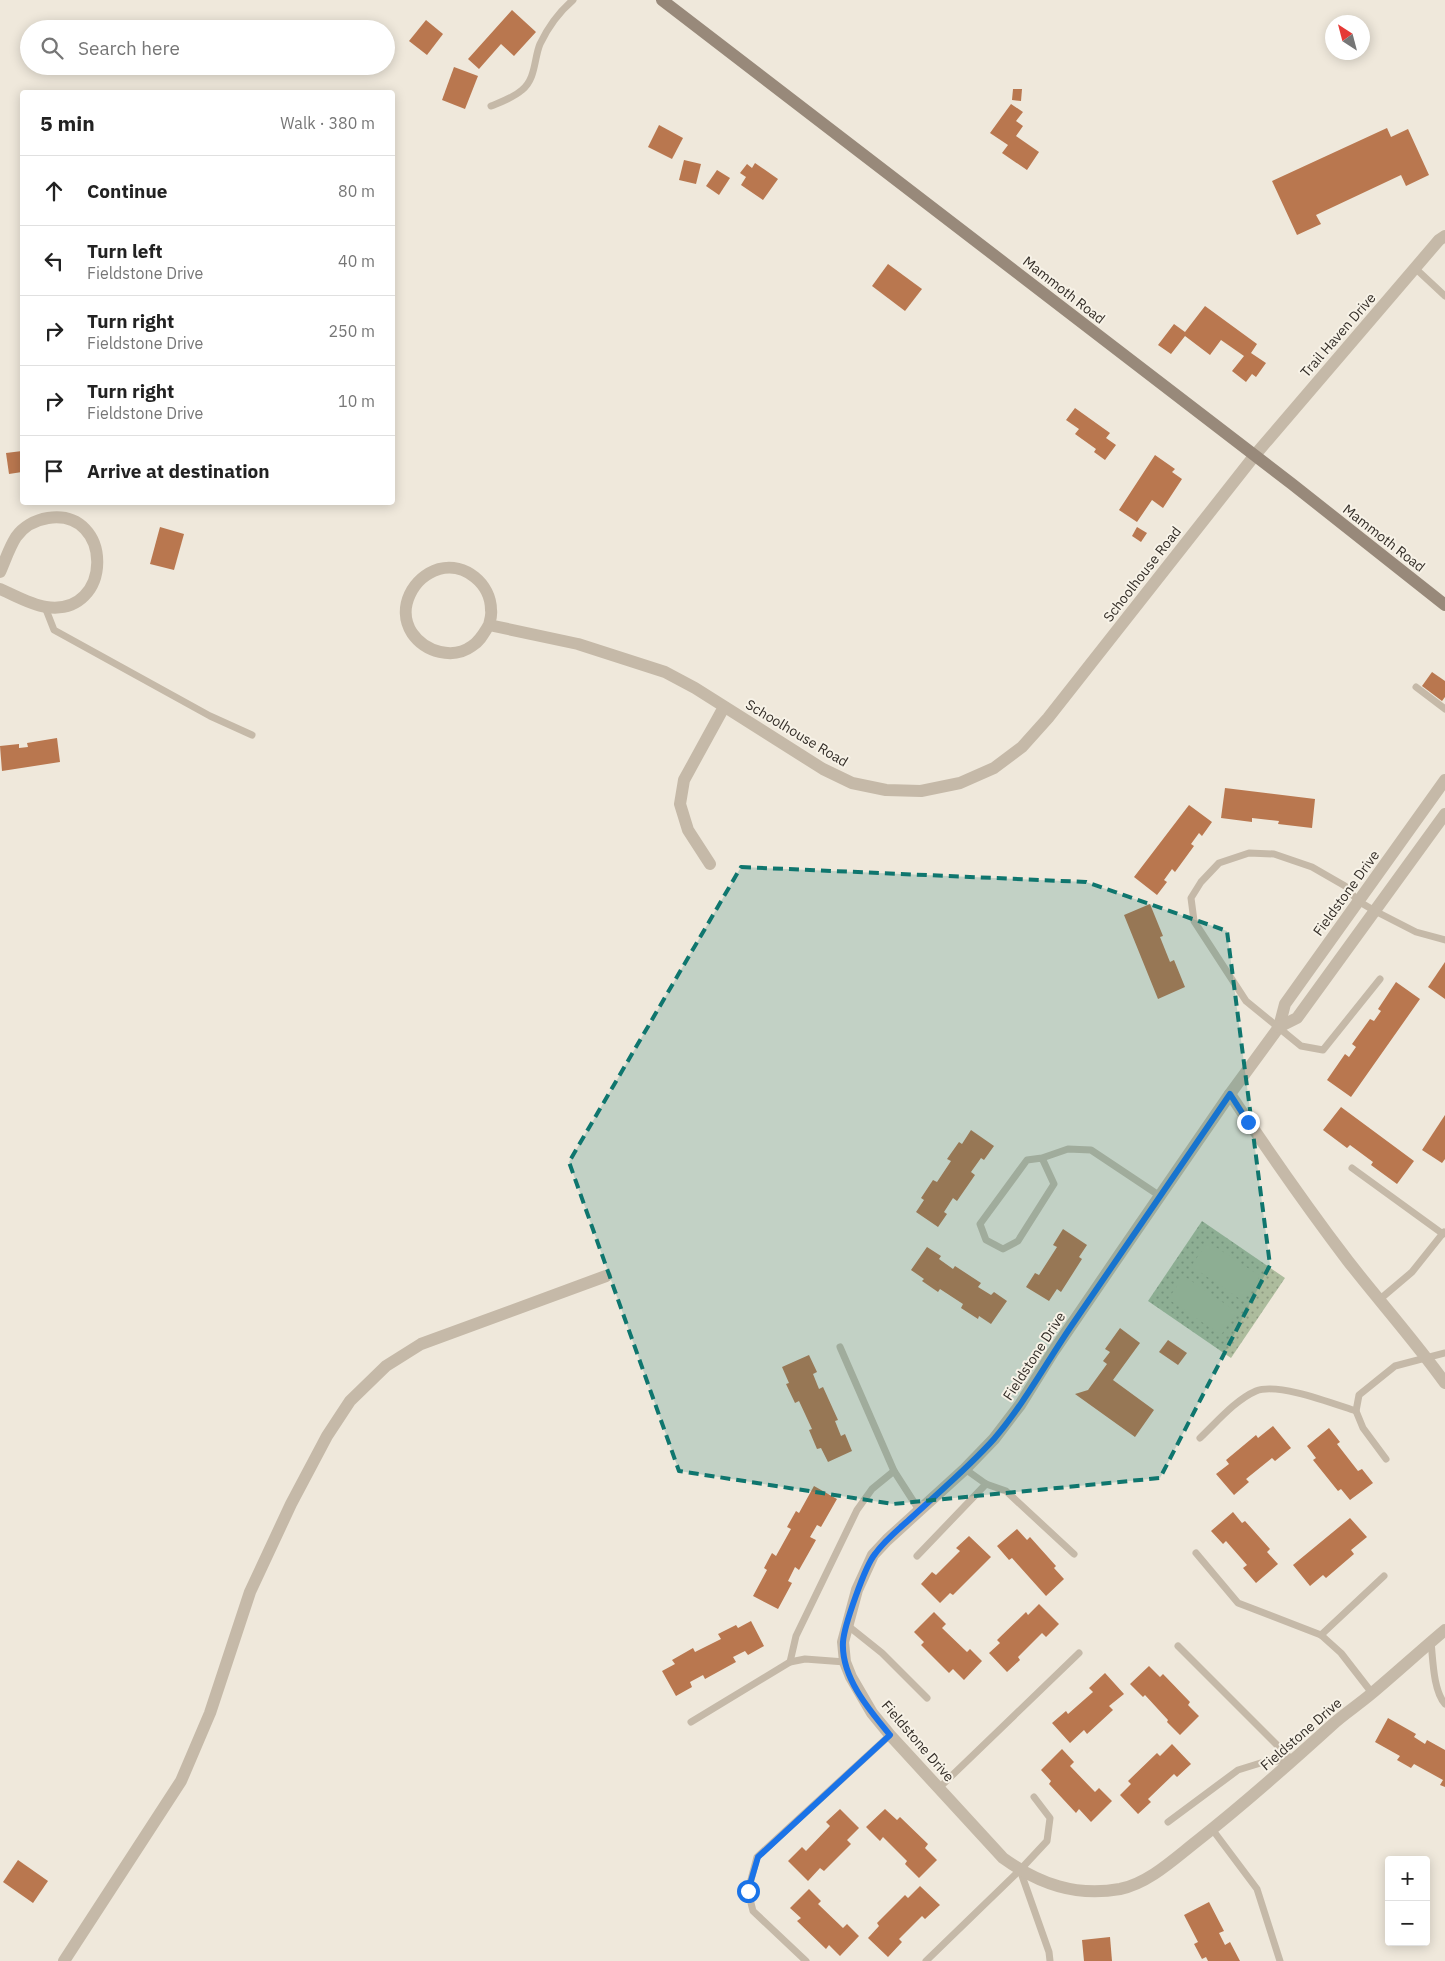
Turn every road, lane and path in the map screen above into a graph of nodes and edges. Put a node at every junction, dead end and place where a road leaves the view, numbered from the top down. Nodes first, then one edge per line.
1 (573, 0) edge
2 (662, 0) edge
3 (491, 106) dead end
4 (1445, 236) edge
5 (1415, 268) junction
6 (1445, 296) edge
7 (1254, 455) junction
8 (0, 572) edge
9 (0, 589) edge
10 (1445, 605) edge
11 (45, 607) junction
12 (489, 626) junction
13 (1416, 687) dead end
14 (724, 707) junction
15 (1445, 709) edge
16 (252, 735) dead end
17 (1445, 780) edge
18 (1445, 814) edge
19 (710, 864) dead end
20 (1358, 901) junction
21 (1374, 911) junction
22 (1445, 940) edge
23 (1380, 979) dead end
24 (1279, 1027) junction
25 (1230, 1094) junction
26 (1042, 1158) junction
27 (1352, 1168) dead end
28 (1160, 1196) junction
29 (1444, 1232) edge
30 (606, 1276) dead end
31 (1379, 1300) junction
32 (840, 1347) dead end
33 (1445, 1353) edge
34 (1426, 1357) junction
35 (1445, 1383) edge
36 (1356, 1412) junction
37 (1200, 1438) dead end
38 (1386, 1459) dead end
39 (965, 1469) junction
40 (894, 1471) junction
41 (986, 1484) junction
42 (919, 1510) junction
43 (1196, 1553) dead end
44 (1074, 1554) dead end
45 (917, 1556) dead end
46 (1384, 1576) dead end
47 (847, 1625) junction
48 (1445, 1630) edge
49 (1322, 1635) junction
50 (1431, 1642) junction
51 (1178, 1646) dead end
52 (1079, 1653) dead end
53 (790, 1662) junction
54 (845, 1662) junction
55 (1372, 1694) junction
56 (927, 1698) dead end
57 (1445, 1704) edge
58 (691, 1722) dead end
59 (890, 1735) junction
60 (1293, 1761) junction
61 (939, 1788) junction
62 (1034, 1797) dead end
63 (1168, 1822) dead end
64 (1212, 1829) junction
65 (1020, 1870) junction
66 (64, 1961) edge
67 (806, 1961) edge
68 (926, 1961) edge
69 (1050, 1961) edge
70 (1280, 1961) edge

1 - 3 lane
2 - 7 main road, Mammoth Road
4 - 5 street, Trail Haven Drive
5 - 6 lane
5 - 7 street, Trail Haven Drive
7 - 10 main road, Mammoth Road
7 - 14 street, Schoolhouse Road
8 - 11 street
9 - 11 street
11 - 16 lane
12 - 12 street
12 - 14 street, Schoolhouse Road
13 - 15 lane
14 - 19 street
17 - 20 street, Fieldstone Drive
18 - 21 street, Fieldstone Drive
20 - 21 lane
20 - 24 street, Fieldstone Drive
20 - 24 lane
21 - 22 lane
21 - 24 street, Fieldstone Drive
23 - 24 lane
24 - 25 street, Fieldstone Drive
25 - 28 street, Fieldstone Drive
25 - 31 street
26 - 26 lane
26 - 28 lane
27 - 29 lane
28 - 39 street, Fieldstone Drive
29 - 31 lane
30 - 66 street
31 - 34 street
32 - 40 lane
33 - 34 lane
34 - 35 street
34 - 36 lane
36 - 37 lane
36 - 38 lane
39 - 41 lane
39 - 42 street, Fieldstone Drive
40 - 42 lane
40 - 53 lane
41 - 44 lane
41 - 45 lane
42 - 47 street, Fieldstone Drive
43 - 49 lane
46 - 49 lane
47 - 54 street, Fieldstone Drive
47 - 56 lane
48 - 50 street, Fieldstone Drive
49 - 55 lane
50 - 55 street, Fieldstone Drive
50 - 57 lane
51 - 60 lane
52 - 61 lane
53 - 54 lane
53 - 58 lane
54 - 59 street, Fieldstone Drive
55 - 60 street, Fieldstone Drive
59 - 61 street, Fieldstone Drive
59 - 67 lane
60 - 63 lane
60 - 64 street, Fieldstone Drive
61 - 65 street, Fieldstone Drive
62 - 65 lane
64 - 65 street, Fieldstone Drive
64 - 70 lane
65 - 68 lane
65 - 69 lane

